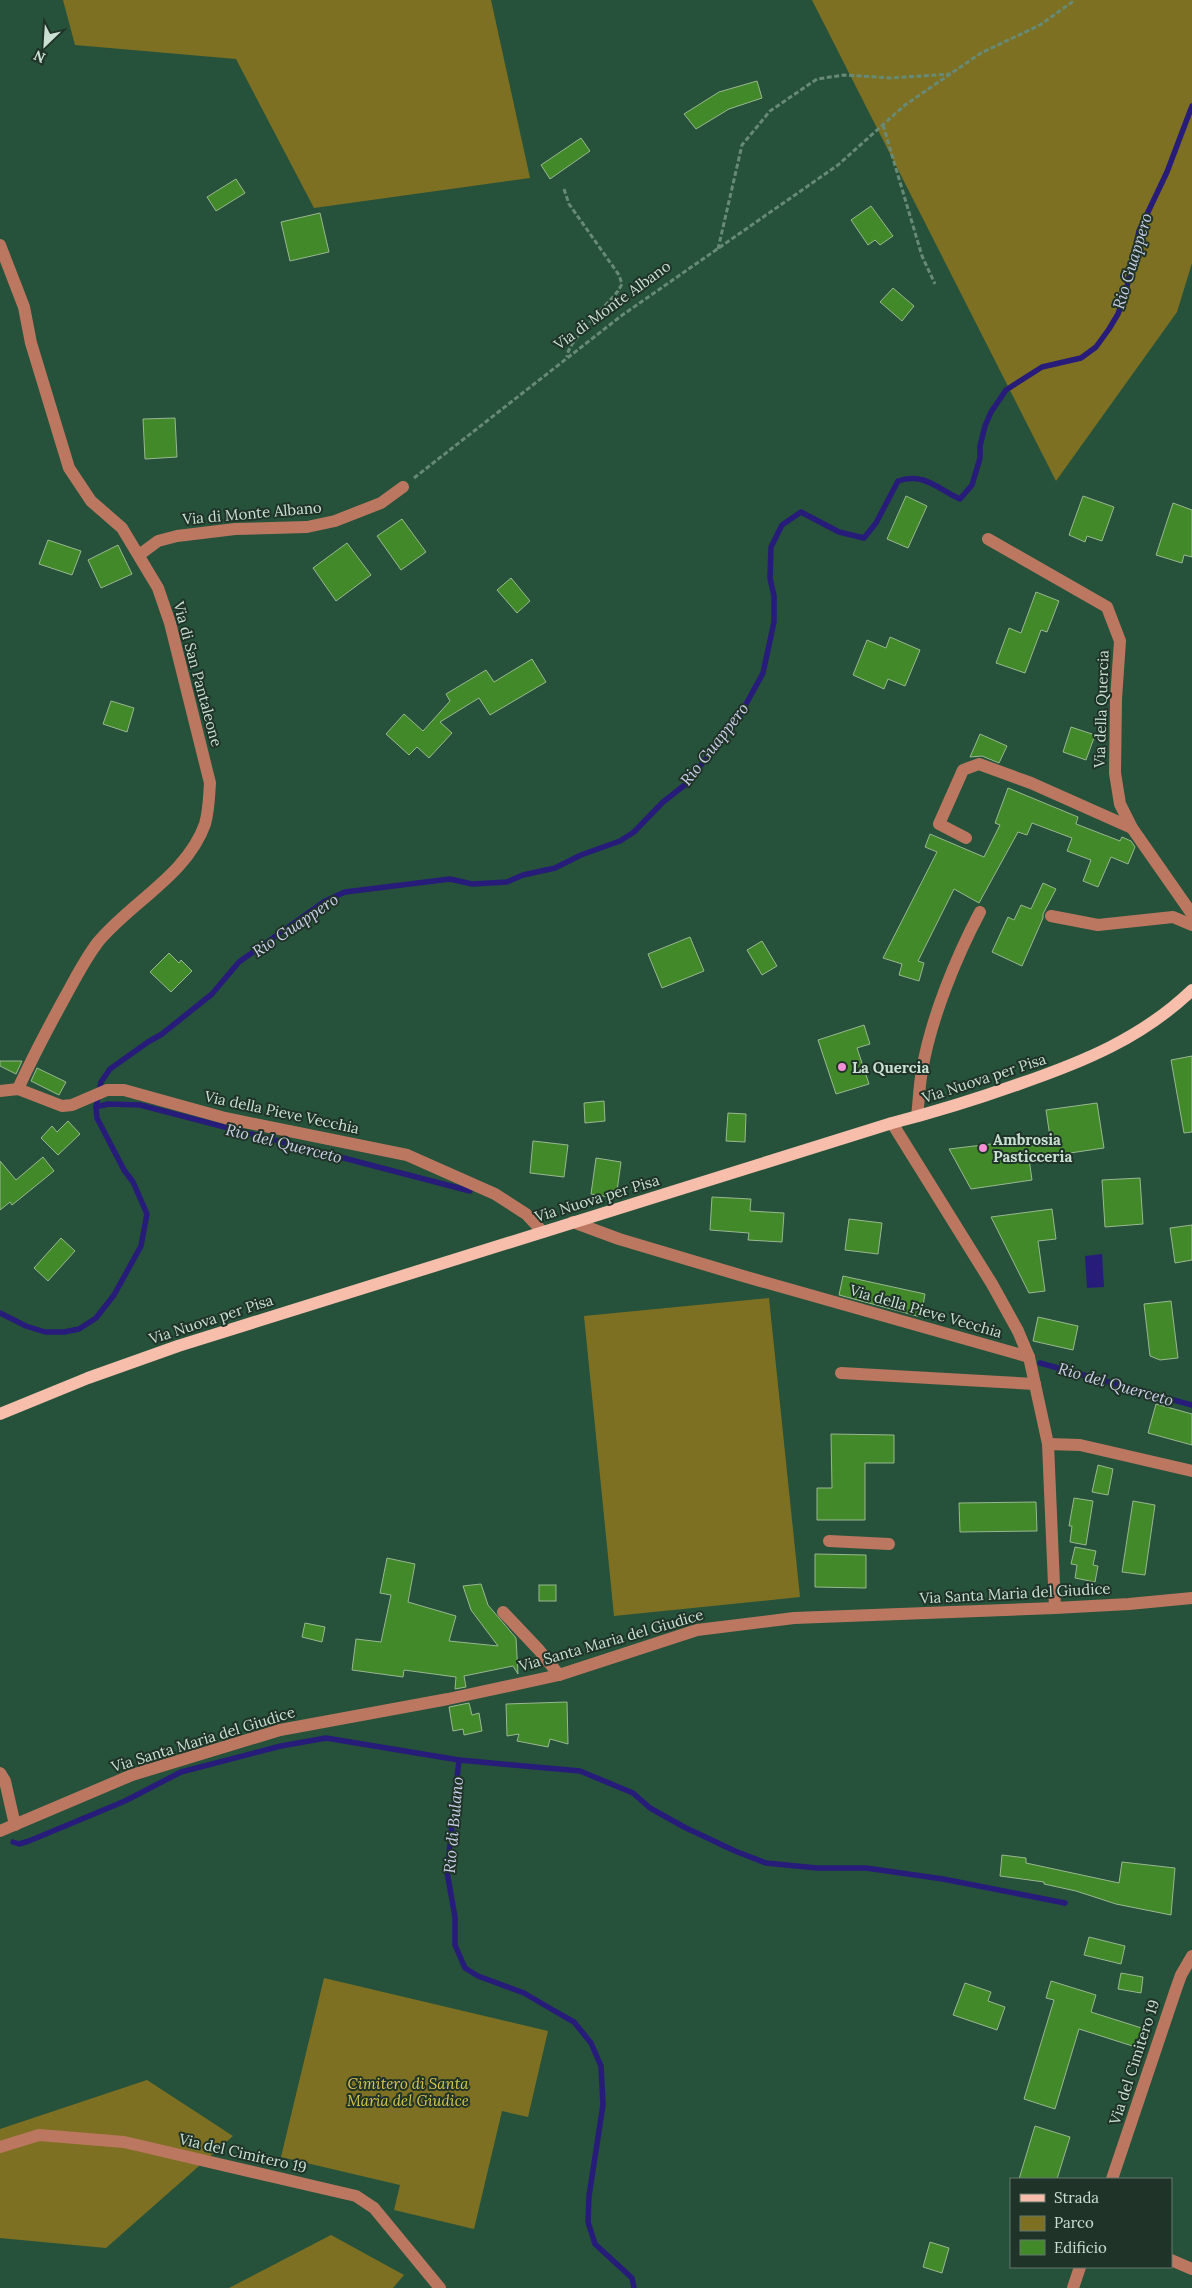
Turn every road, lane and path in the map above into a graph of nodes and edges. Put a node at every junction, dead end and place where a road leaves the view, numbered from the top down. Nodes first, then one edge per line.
1 (1074, 0) edge
2 (950, 74) junction
3 (883, 125) junction
4 (564, 189) dead end
5 (0, 245) edge
6 (718, 249) junction
7 (935, 284) dead end
8 (567, 357) junction
9 (402, 487) joint
10 (988, 539) dead end
11 (139, 554) junction
12 (1132, 828) junction
13 (966, 838) dead end
14 (980, 912) dead end
15 (1192, 914) edge
16 (1051, 916) dead end
17 (1192, 924) edge
18 (1192, 990) edge
19 (18, 1089) junction
20 (0, 1091) edge
21 (917, 1116) junction
22 (892, 1123) junction
23 (572, 1222) junction
24 (543, 1232) junction
25 (1029, 1357) junction
26 (841, 1373) dead end
27 (1035, 1384) junction
28 (0, 1414) edge
29 (1048, 1444) junction
30 (1192, 1471) edge
31 (829, 1541) dead end
32 (889, 1544) dead end
33 (1192, 1598) edge
34 (1055, 1608) junction
35 (503, 1612) dead end
36 (559, 1675) junction
37 (0, 1773) edge
38 (15, 1825) junction
39 (0, 1831) edge
40 (1192, 1956) edge
41 (0, 2147) edge
42 (1112, 2178) edge
43 (1172, 2260) edge
44 (1080, 2268) edge
45 (1192, 2269) edge
46 (440, 2288) edge
47 (1073, 2288) edge

1 - 2 path, Via di Monte Albano
2 - 3 path, Via di Monte Albano
2 - 6 path
3 - 6 path, Via di Monte Albano
3 - 7 path
4 - 8 path
5 - 11 street, Via di San Pantaleone
6 - 8 path, Via di Monte Albano
8 - 9 path, Via di Monte Albano
9 - 11 street, Via di Monte Albano
10 - 12 street, Via della Quercia
11 - 19 street, Via di San Pantaleone
12 - 13 street
12 - 15 street, Via della Quercia
14 - 21 street
16 - 17 street
18 - 21 main road, Via Nuova per Pisa
19 - 20 street, Via della Pieve Vecchia
19 - 24 street, Via della Pieve Vecchia
21 - 22 main road, Via Nuova per Pisa
22 - 23 main road, Via Nuova per Pisa
22 - 25 street
23 - 24 main road, Via Nuova per Pisa
23 - 25 street, Via della Pieve Vecchia
24 - 28 main road, Via Nuova per Pisa
25 - 27 street
26 - 27 street
27 - 29 street
29 - 30 street
29 - 34 street
31 - 32 street
33 - 34 street, Via Santa Maria del Giudice
34 - 36 street, Via Santa Maria del Giudice
35 - 36 street
36 - 38 street, Via Santa Maria del Giudice
37 - 38 street
38 - 39 street, Via Santa Maria del Giudice
40 - 42 street, Via del Cimitero 19
41 - 46 street, Via del Cimitero 19
43 - 45 street
44 - 47 street

